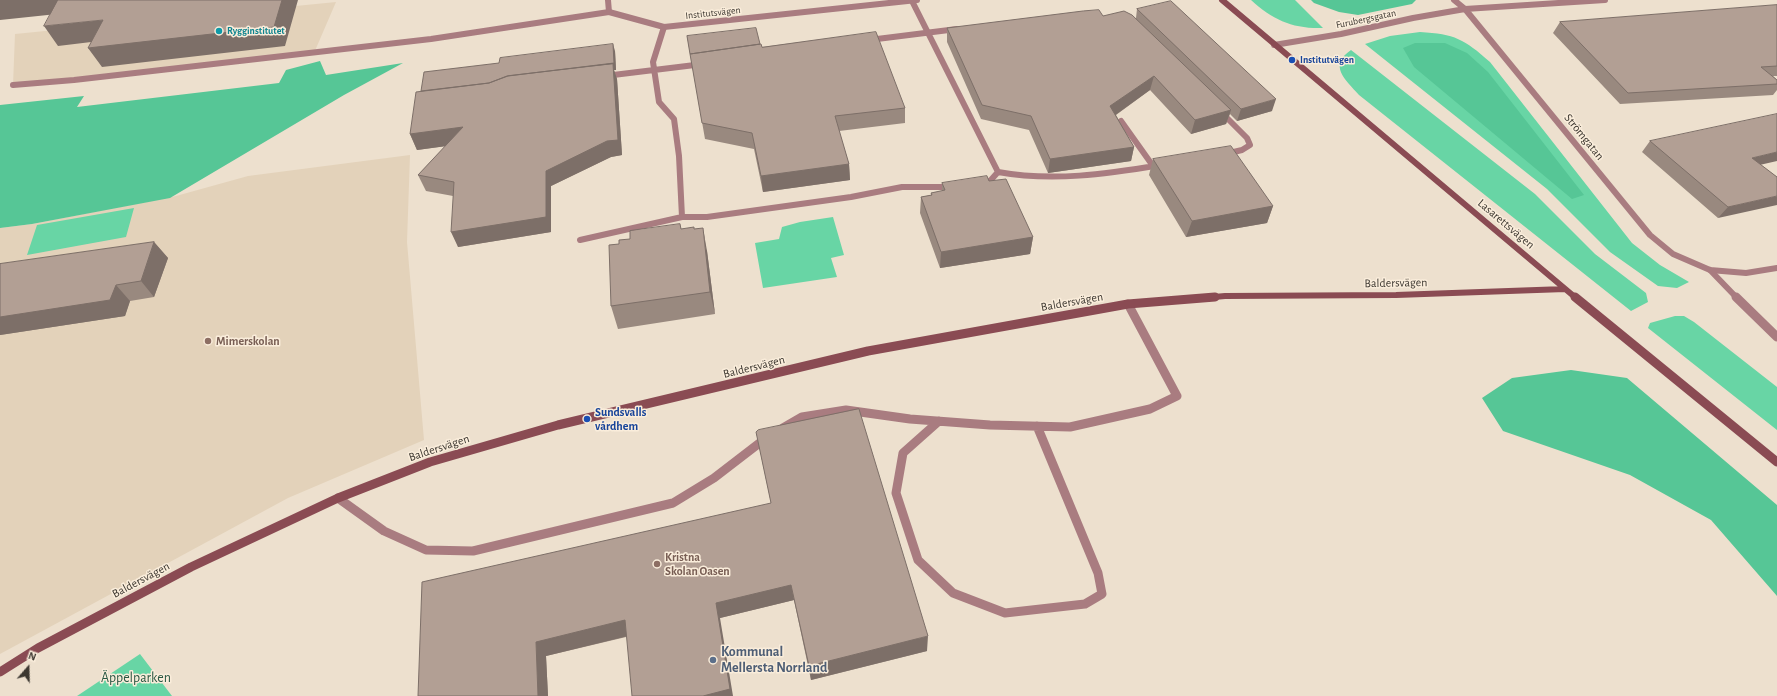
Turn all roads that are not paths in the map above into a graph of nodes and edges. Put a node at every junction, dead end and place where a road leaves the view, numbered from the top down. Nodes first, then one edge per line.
1 (608, 0) edge
2 (915, 0) edge
3 (1222, 0) edge
4 (1454, 0) edge
5 (1605, 0) edge
6 (1465, 9) junction
7 (608, 12) junction
8 (664, 27) junction
9 (967, 28) edge
10 (928, 32) junction
11 (865, 41) edge
12 (1274, 45) junction
13 (709, 63) edge
14 (654, 70) junction
15 (599, 77) edge
16 (13, 85) dead end
17 (1215, 107) edge
18 (1121, 121) edge
19 (1216, 156) edge
20 (1167, 164) edge
21 (1153, 166) junction
22 (998, 172) junction
23 (974, 184) edge
24 (959, 186) edge
25 (682, 217) junction
26 (580, 240) dead end
27 (1777, 268) edge
28 (1710, 270) junction
29 (1564, 289) junction
30 (1128, 304) junction
31 (1777, 337) edge
32 (939, 421) junction
33 (1037, 426) junction
34 (1777, 462) edge
35 (338, 498) junction
36 (0, 672) edge

1 - 7 street
2 - 8 street, Institutsvägen
2 - 10 street
3 - 12 street, Lasarettsvägen
4 - 6 street, Strömgatan
5 - 6 street, Furubergsgatan
6 - 12 street, Furubergsgatan
6 - 28 street, Strömgatan
7 - 8 street, Institutsvägen
7 - 16 street
8 - 14 street
9 - 10 street
10 - 11 street
10 - 22 street
12 - 29 street, Lasarettsvägen
13 - 14 street
14 - 15 street
14 - 25 street
17 - 19 street
18 - 21 street
20 - 21 street
21 - 22 street
22 - 23 street
24 - 25 street
25 - 26 street
27 - 28 street
28 - 31 street
29 - 30 street, Baldersvägen
29 - 34 street, Lasarettsvägen
30 - 33 street
30 - 35 street, Baldersvägen
32 - 33 street
32 - 33 street
32 - 35 street
35 - 36 street, Baldersvägen

